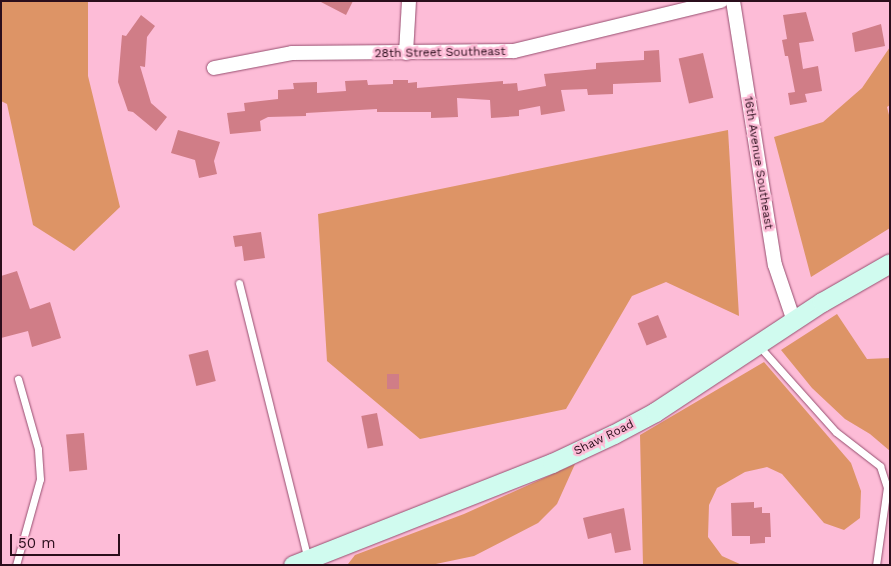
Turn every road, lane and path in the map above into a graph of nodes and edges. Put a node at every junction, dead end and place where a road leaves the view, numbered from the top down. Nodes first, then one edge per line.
1 (409, 1) edge
2 (721, 1) edge
3 (733, 1) edge
4 (406, 53) junction
5 (214, 68) dead end
6 (890, 263) edge
7 (239, 283) dead end
8 (794, 321) junction
9 (759, 346) junction
10 (18, 379) dead end
11 (301, 562) edge
12 (16, 565) edge
13 (876, 565) edge

1 - 4 street
2 - 4 street, 28th Street Southeast
3 - 8 street, 16th Avenue Southeast
4 - 5 street, 28th Street Southeast
6 - 8 main road, Shaw Road
7 - 11 lane
8 - 9 main road, Shaw Road
9 - 11 main road, Shaw Road
9 - 13 lane
10 - 12 lane

